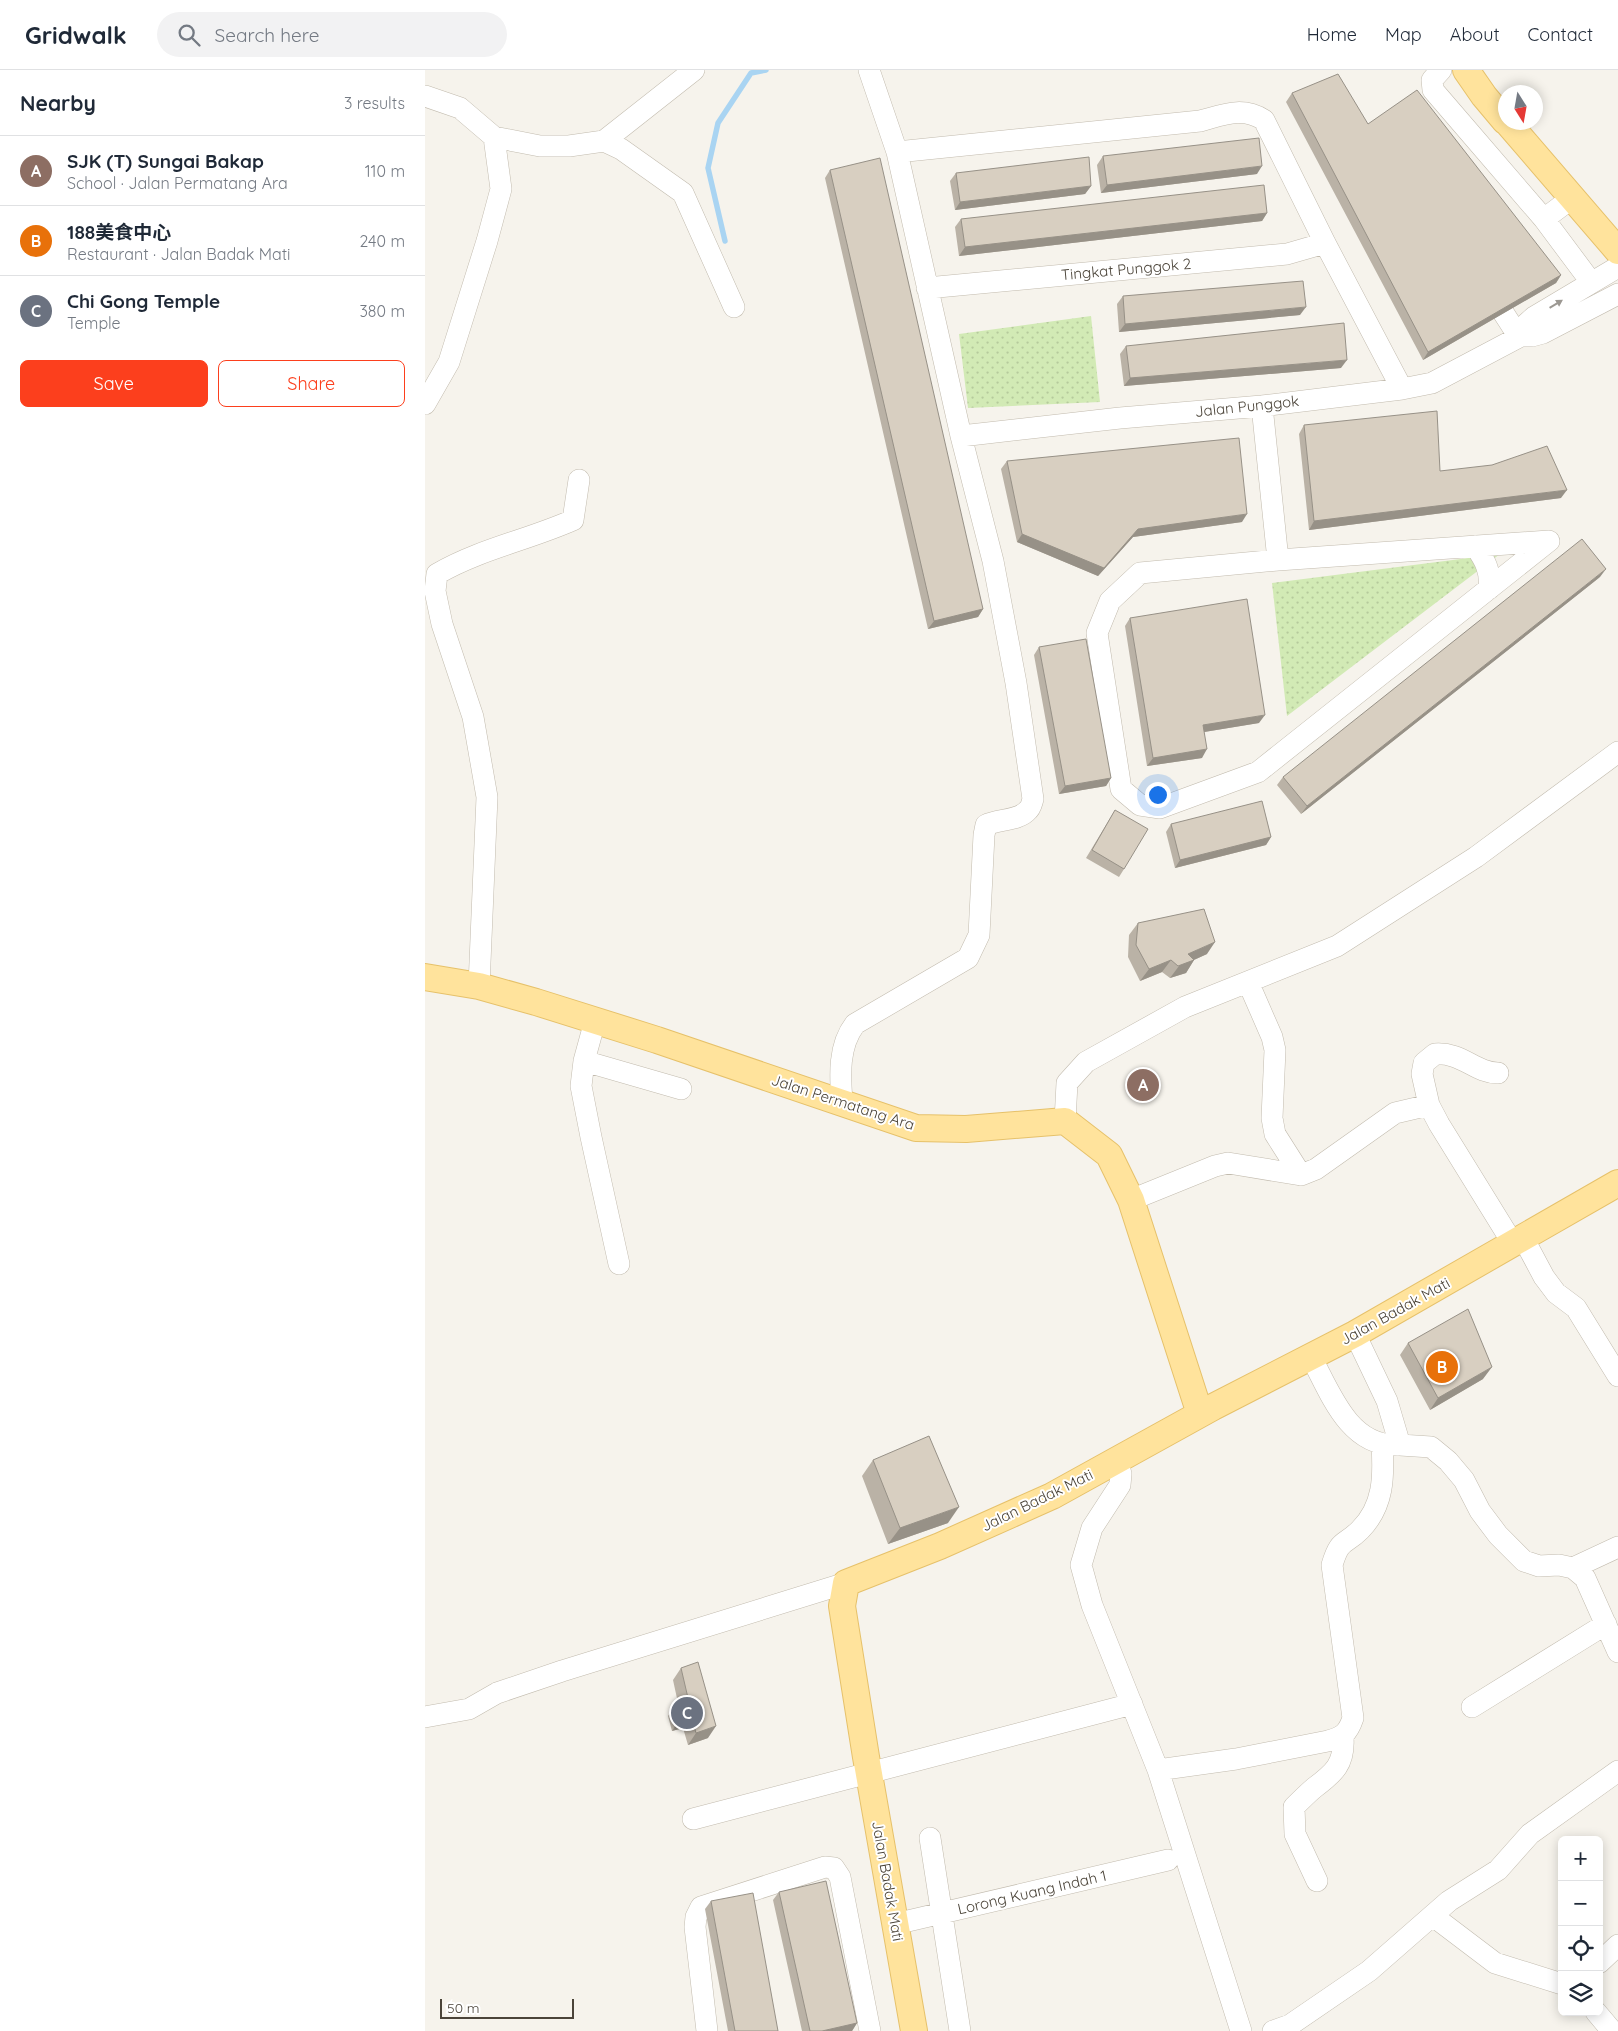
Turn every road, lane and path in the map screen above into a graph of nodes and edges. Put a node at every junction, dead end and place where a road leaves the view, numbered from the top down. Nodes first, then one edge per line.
1 (694, 70) edge
2 (869, 70) edge
3 (1441, 70) edge
4 (1467, 70) edge
5 (425, 96) edge
6 (1498, 113) edge
7 (1513, 130) edge
8 (495, 138) junction
9 (604, 141) junction
10 (897, 152) junction
11 (1572, 198) junction
12 (1544, 219) junction
13 (1325, 243) junction
14 (1618, 251) edge
15 (1618, 266) edge
16 (1477, 272) edge
17 (1591, 282) junction
18 (927, 288) junction
19 (1618, 294) edge
20 (734, 307) dead end
21 (1520, 336) junction
22 (1403, 389) junction
23 (425, 404) edge
24 (1262, 406) junction
25 (961, 436) junction
26 (579, 480) dead end
27 (1475, 546) junction
28 (1278, 560) junction
29 (1489, 588) junction
30 (1618, 752) edge
31 (425, 977) edge
32 (1247, 982) junction
33 (479, 986) junction
34 (595, 1022) junction
35 (584, 1061) junction
36 (1498, 1073) dead end
37 (681, 1088) dead end
38 (842, 1102) junction
39 (1429, 1105) junction
40 (1065, 1121) junction
41 (1301, 1174) junction
42 (1618, 1183) edge
43 (1131, 1200) junction
44 (1518, 1241) junction
45 (619, 1264) dead end
46 (1355, 1334) junction
47 (1311, 1357) junction
48 (1618, 1376) edge
49 (1200, 1414) junction
50 (1391, 1445) junction
51 (1117, 1460) junction
52 (1618, 1547) edge
53 (1573, 1568) junction
54 (846, 1583) junction
55 (1606, 1624) junction
56 (1618, 1652) edge
57 (1133, 1704) junction
58 (1471, 1707) dead end
59 (425, 1717) edge
60 (1343, 1737) junction
61 (1158, 1770) junction
62 (1618, 1771) edge
63 (869, 1773) junction
64 (693, 1819) dead end
65 (930, 1838) dead end
66 (1168, 1860) dead end
67 (1317, 1881) dead end
68 (942, 1913) junction
69 (1433, 1916) junction
70 (895, 1924) junction
71 (1618, 1945) edge
72 (1603, 1959) edge
73 (1558, 1983) edge
74 (1599, 2016) edge
75 (707, 2031) edge
76 (870, 2031) edge
77 (914, 2031) edge
78 (960, 2031) edge
79 (1241, 2031) edge
80 (1273, 2031) edge
81 (1612, 2031) edge

1 - 9 street
2 - 10 street
3 - 12 street
4 - 6 main road
5 - 8 street
7 - 11 main road
8 - 9 street
8 - 23 street
9 - 20 street
10 - 13 street
10 - 18 street
11 - 12 street
11 - 14 main road
12 - 17 street
13 - 18 street, Tingkat Punggok 2
13 - 22 street
15 - 17 street, Jalan Punggok
16 - 21 street
21 -> 17 street, Jalan Punggok
18 - 25 street
19 - 21 street, Jalan Punggok
21 - 22 street, Jalan Punggok
22 - 24 street, Jalan Punggok
24 - 25 street, Jalan Punggok
24 - 28 street
25 - 38 street
26 - 33 street
27 - 28 street
27 - 29 street
27 - 29 street
28 - 29 street
30 - 32 street
31 - 33 main road, Jalan Permatang Ara
32 - 40 street
32 - 41 street
33 - 34 main road, Jalan Permatang Ara
34 - 35 street
34 - 38 main road, Jalan Permatang Ara
35 - 37 street
35 - 45 street
36 - 39 street
38 - 40 main road, Jalan Permatang Ara
39 - 41 street
39 - 44 street
40 - 43 main road
41 - 43 street
42 - 44 main road, Jalan Badak Mati
43 - 49 main road
44 - 46 main road, Jalan Badak Mati
44 - 48 street
46 - 47 main road, Jalan Badak Mati
46 - 50 street
47 - 49 main road, Jalan Badak Mati
47 - 50 street
49 - 51 main road, Jalan Badak Mati
50 - 53 street
50 - 60 street
51 - 54 main road, Jalan Badak Mati
51 - 57 street
52 - 53 street
53 - 55 street
54 - 59 street
54 - 63 main road, Jalan Badak Mati
55 - 56 street
55 - 58 street
57 - 61 street
57 - 63 street
60 - 61 street
60 - 67 street
61 - 79 street
62 - 69 street
63 - 64 street
63 - 70 main road, Jalan Badak Mati
65 - 68 street
66 - 68 street, Lorong Kuang Indah 1
68 - 70 street, Lorong Kuang Indah 1
68 - 78 street
69 - 73 street
69 - 80 street
70 - 77 main road, Jalan Badak Mati
71 - 72 street
74 - 81 street
75 - 76 street

